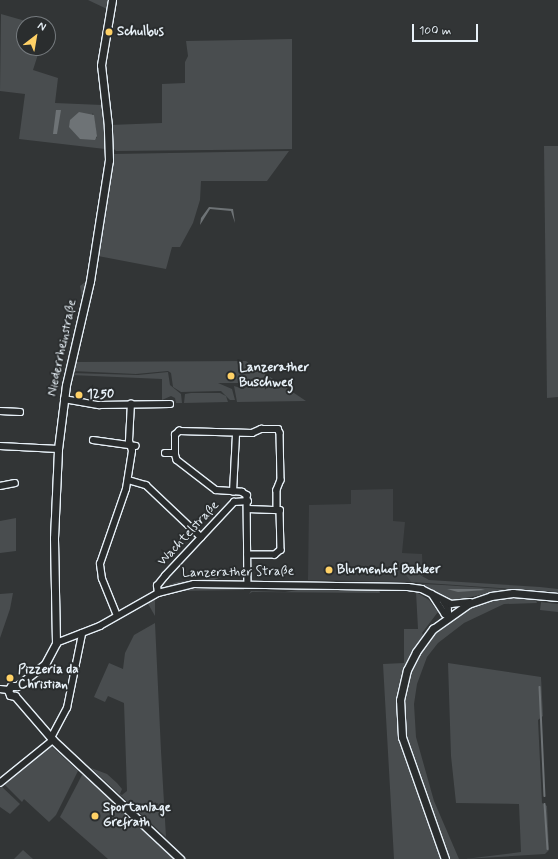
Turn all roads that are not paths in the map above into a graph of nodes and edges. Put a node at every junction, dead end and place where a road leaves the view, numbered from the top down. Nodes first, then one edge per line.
1 (112, 0) edge
2 (64, 399) junction
3 (131, 404) junction
4 (170, 404) dead end
5 (0, 411) edge
6 (20, 412) dead end
7 (236, 434) junction
8 (93, 440) dead end
9 (133, 445) junction
10 (0, 446) edge
11 (58, 449) junction
12 (165, 453) dead end
13 (175, 453) junction
14 (128, 480) junction
15 (15, 483) dead end
16 (0, 486) edge
17 (233, 492) junction
18 (248, 501) junction
19 (277, 508) junction
20 (248, 509) junction
21 (201, 537) junction
22 (248, 555) junction
23 (248, 584) junction
24 (158, 592) junction
25 (432, 594) junction
26 (558, 597) edge
27 (442, 599) junction
28 (480, 599) junction
29 (117, 616) junction
30 (449, 616) junction
31 (82, 634) junction
32 (56, 643) junction
33 (17, 686) junction
34 (4, 690) edge
35 (15, 696) junction
36 (52, 739) junction
37 (0, 782) edge
38 (180, 859) edge
39 (445, 859) edge

1 - 2 main road, Niederrheinstraße
2 - 3 street
2 - 11 main road, Niederrheinstraße
3 - 4 street
3 - 9 street
5 - 6 street
7 - 13 street
7 - 17 street
7 - 19 street
8 - 9 street
9 - 14 street
10 - 11 street
11 - 32 main road, Niederrheinstraße
12 - 13 street
13 - 17 street, Wachtelstraße
14 - 21 street
14 - 29 street
15 - 16 street
17 - 18 street, Wachtelstraße
18 - 20 street
18 - 21 street, Wachtelstraße
19 - 20 street
19 - 22 street
20 - 22 street
21 - 24 street, Wachtelstraße
22 - 23 street
23 - 24 street, Lanzerather Straße
23 - 25 street, Lanzerather Straße
24 - 29 street, Lanzerather Straße
25 - 27 street, Lanzerather Straße
25 - 30 street
26 - 28 main road
27 - 28 street, Lanzerather Straße
27 - 30 street
28 - 30 main road
29 - 31 street, Lanzerather Straße
30 - 39 main road
31 - 32 street, Lanzerather Straße
31 - 36 street
32 - 33 main road, Niederrheinstraße
33 - 34 main road, Niederrheinstraße
33 - 35 main road
34 - 35 main road
35 - 36 main road
36 - 37 street
36 - 38 main road

